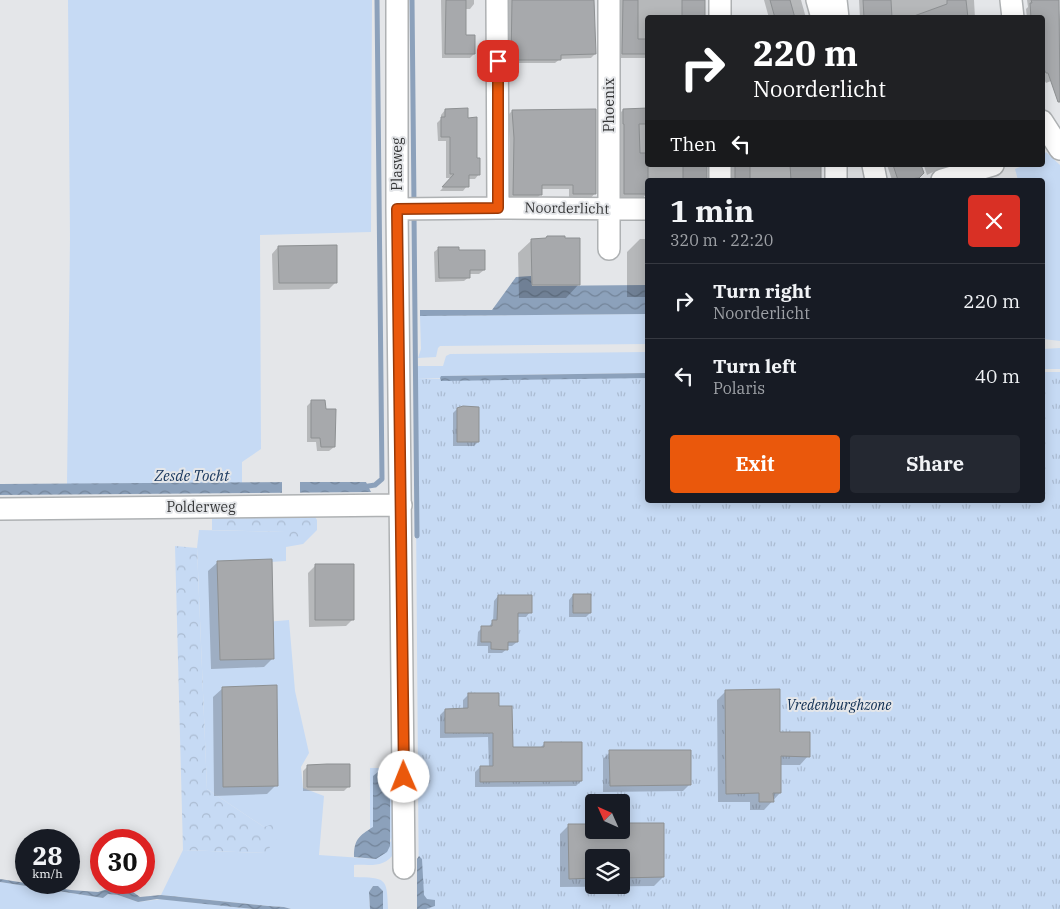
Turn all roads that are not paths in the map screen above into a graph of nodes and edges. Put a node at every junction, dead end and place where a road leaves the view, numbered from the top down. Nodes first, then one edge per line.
1 (397, 0) edge
2 (497, 0) edge
3 (608, 0) edge
4 (720, 0) edge
5 (817, 0) edge
6 (836, 0) edge
7 (1011, 0) edge
8 (720, 15) edge
9 (821, 15) edge
10 (838, 15) edge
11 (1013, 15) edge
12 (986, 167) edge
13 (949, 178) edge
14 (498, 208) junction
15 (397, 209) junction
16 (609, 209) junction
17 (645, 209) edge
18 (609, 249) dead end
19 (401, 505) junction
20 (0, 509) edge
21 (404, 868) dead end

1 - 15 street, Plasweg
2 - 14 street
3 - 16 street, Phoenix
4 - 8 street
5 - 9 street
6 - 10 street
7 - 11 street
12 - 13 street
14 - 15 street, Noorderlicht
14 - 16 street, Noorderlicht
15 - 19 street, Plasweg
16 - 17 street, Noorderlicht
16 - 18 street, Phoenix
19 - 20 street, Polderweg
19 - 21 street, Plasweg

